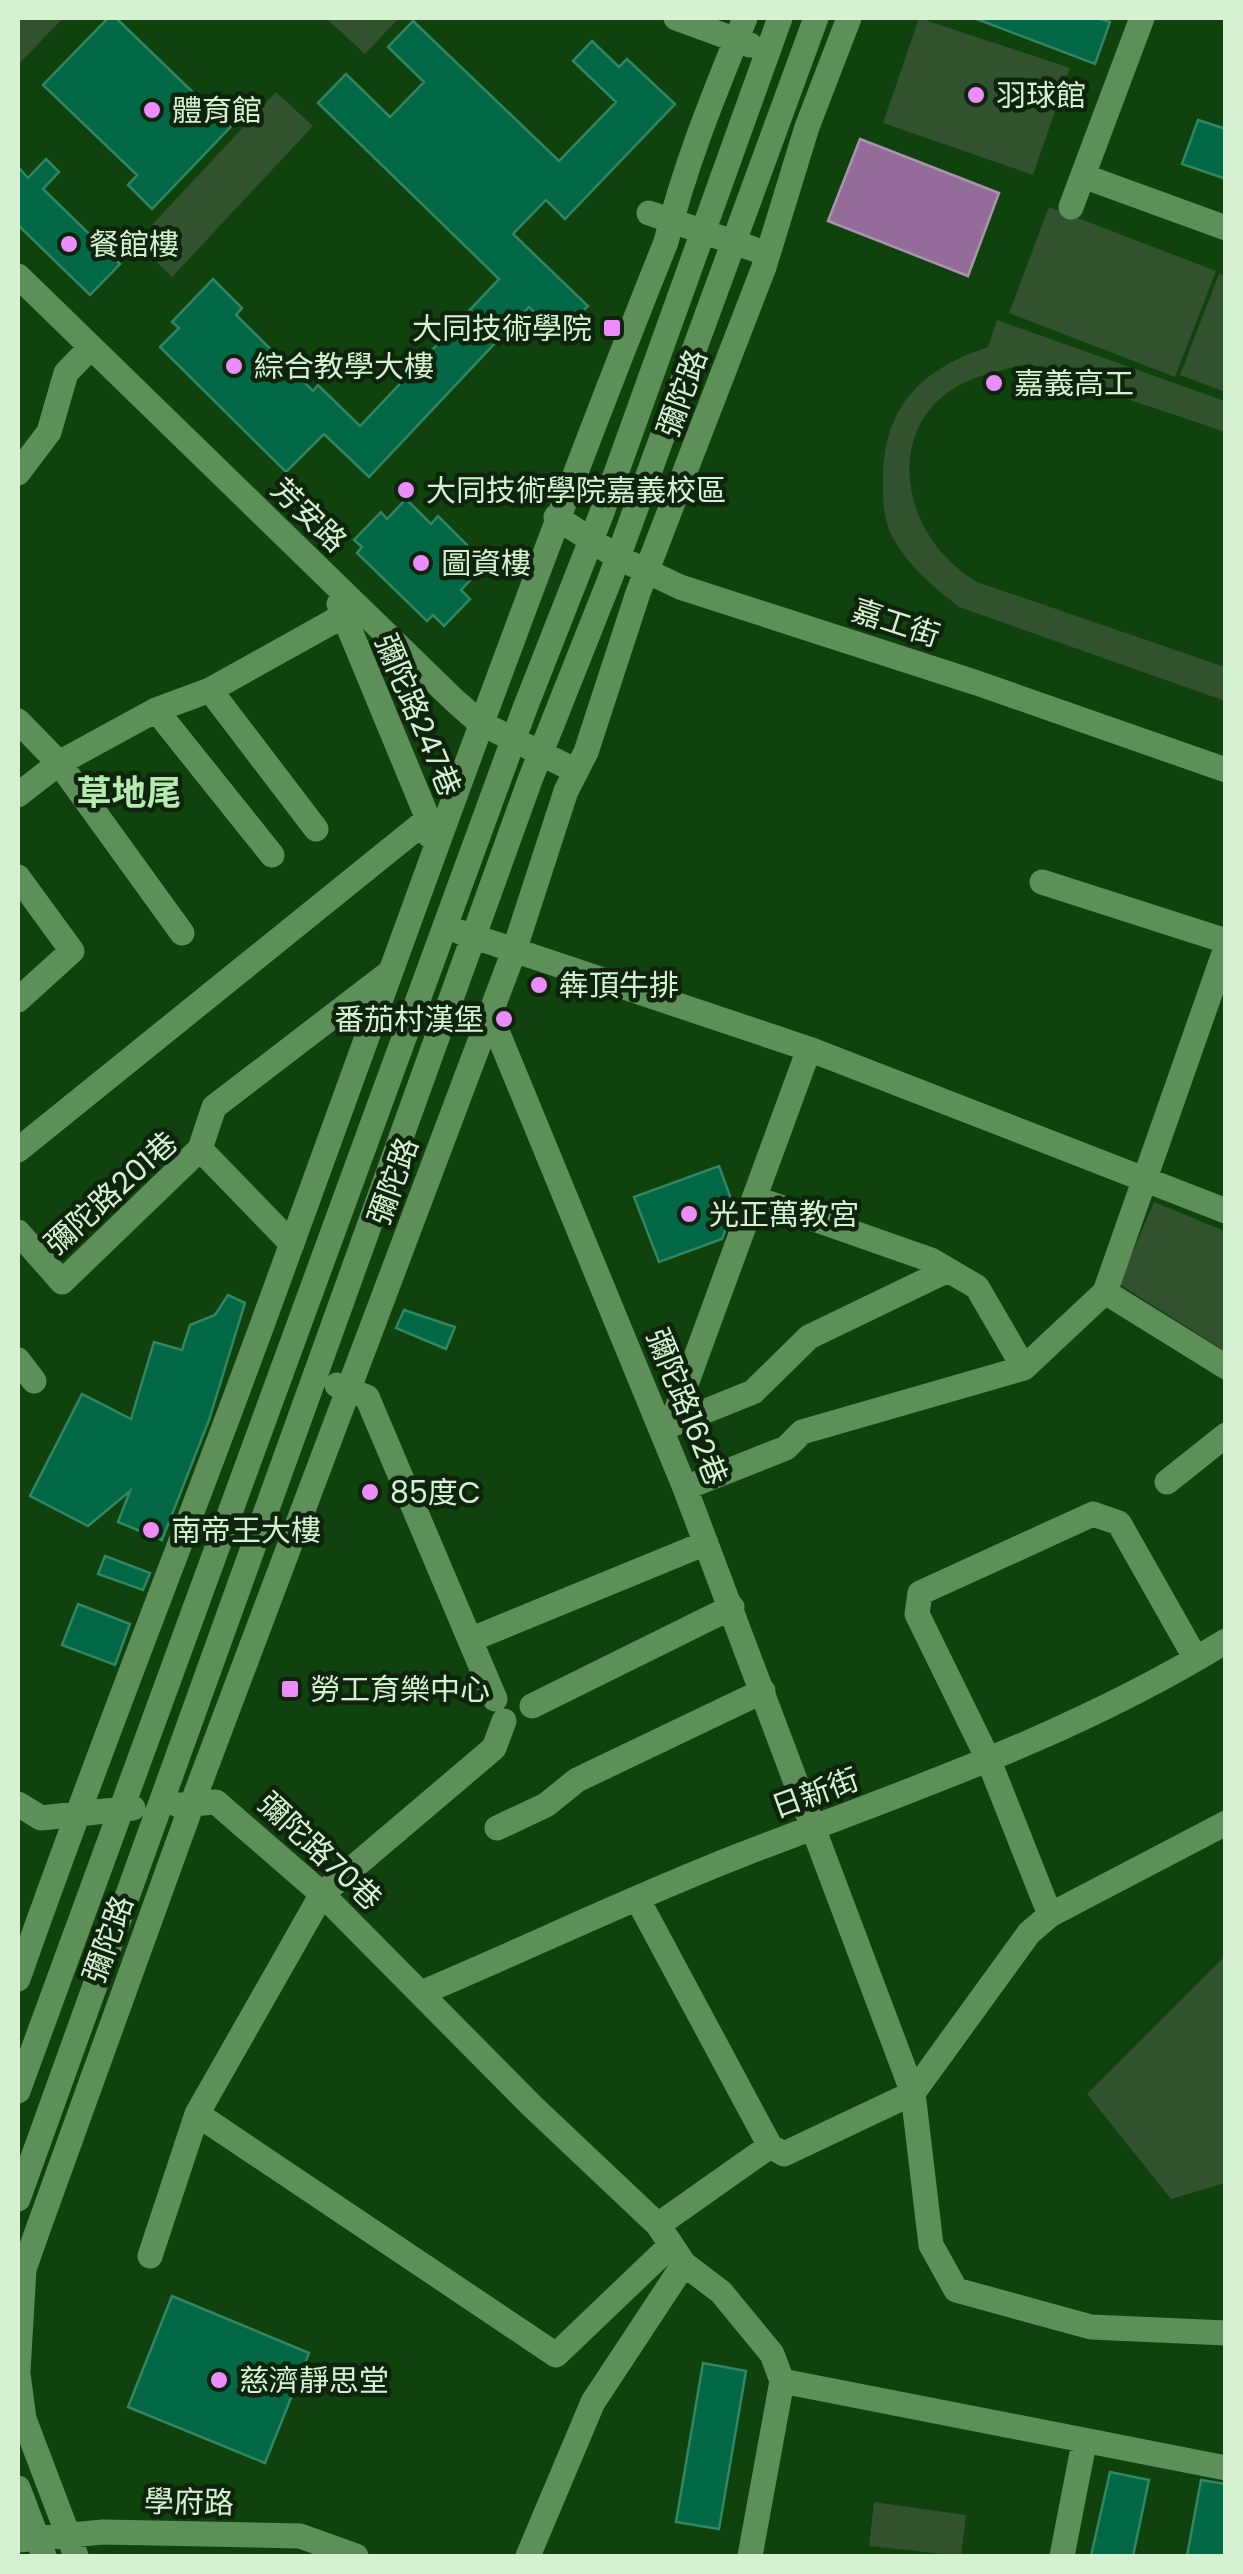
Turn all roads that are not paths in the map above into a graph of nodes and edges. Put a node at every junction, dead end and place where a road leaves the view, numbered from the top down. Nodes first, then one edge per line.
1 (676, 18) edge
2 (780, 18) edge
3 (816, 18) edge
4 (848, 18) edge
5 (1142, 18) edge
6 (741, 29) edge
7 (767, 52) junction
8 (798, 63) junction
9 (826, 74) junction
10 (1083, 176) junction
11 (1071, 207) dead end
12 (660, 216) junction
13 (1226, 228) edge
14 (702, 231) junction
15 (731, 241) junction
16 (768, 254) junction
17 (18, 276) edge
18 (91, 347) junction
19 (18, 473) edge
20 (556, 518) junction
21 (591, 540) junction
22 (617, 557) junction
23 (647, 573) junction
24 (335, 586) junction
25 (341, 618) junction
26 (210, 690) junction
27 (156, 710) junction
28 (18, 721) edge
29 (479, 722) junction
30 (514, 740) junction
31 (541, 752) junction
32 (59, 762) junction
33 (576, 770) junction
34 (1226, 770) edge
35 (18, 795) edge
36 (428, 819) junction
37 (316, 829) dead end
38 (272, 854) dead end
39 (428, 871) junction
40 (18, 876) edge
41 (1042, 882) dead end
42 (418, 896) junction
43 (445, 927) junction
44 (182, 933) dead end
45 (474, 937) junction
46 (1226, 944) edge
47 (514, 951) junction
48 (389, 973) junction
49 (18, 1000) edge
50 (490, 1014) junction
51 (809, 1049) junction
52 (200, 1149) junction
53 (18, 1150) edge
54 (1143, 1178) junction
55 (757, 1200) junction
56 (1226, 1211) edge
57 (18, 1232) edge
58 (292, 1244) junction
59 (948, 1270) junction
60 (1105, 1292) junction
61 (251, 1356) junction
62 (18, 1360) edge
63 (284, 1367) junction
64 (1226, 1367) edge
65 (1024, 1368) junction
66 (318, 1376) junction
67 (34, 1381) dead end
68 (358, 1394) junction
69 (667, 1428) junction
70 (1226, 1435) edge
71 (1167, 1482) dead end
72 (685, 1488) junction
73 (706, 1543) junction
74 (732, 1607) junction
75 (472, 1639) junction
76 (1226, 1641) edge
77 (1196, 1659) junction
78 (762, 1691) junction
79 (532, 1706) dead end
80 (989, 1761) junction
81 (18, 1804) edge
82 (192, 1804) junction
83 (156, 1807) junction
84 (123, 1808) junction
85 (74, 1814) junction
86 (1226, 1823) edge
87 (497, 1828) dead end
88 (814, 1828) junction
89 (322, 1894) junction
90 (638, 1900) junction
91 (1050, 1914) junction
92 (18, 1979) edge
93 (421, 1993) junction
94 (18, 2091) edge
95 (912, 2093) junction
96 (198, 2114) junction
97 (770, 2146) junction
98 (18, 2199) edge
99 (27, 2230) edge
100 (671, 2245) junction
101 (150, 2256) dead end
102 (1226, 2334) edge
103 (18, 2372) edge
104 (782, 2381) junction
105 (1084, 2443) junction
106 (1226, 2468) edge
107 (18, 2488) edge
108 (72, 2544) edge
109 (33, 2545) edge
110 (356, 2556) edge
111 (528, 2556) edge
112 (750, 2556) edge
113 (1062, 2556) edge

1 - 6 street
2 - 7 street, 彌陀路
3 - 8 street, 彌陀路
4 - 9 street, 彌陀路
5 - 10 street
6 - 7 street
6 - 12 street
7 - 8 street
7 - 14 street, 彌陀路
8 - 9 street
8 - 15 street, 彌陀路
9 - 16 street, 彌陀路
10 - 11 street
10 - 13 street
12 - 14 street
12 - 20 street
14 - 15 street
14 - 21 street, 彌陀路
15 - 16 street
15 - 22 street, 彌陀路
16 - 23 street, 彌陀路
17 - 18 street, 芳安路
18 - 19 street
18 - 24 street, 芳安路
20 - 21 street, 嘉工街
20 - 29 street
21 - 22 street, 嘉工街
21 - 30 street, 彌陀路
22 - 23 street, 嘉工街
22 - 31 street, 彌陀路
23 - 33 street, 彌陀路
23 - 34 street, 嘉工街
24 - 25 street, 彌陀路247巷
24 - 29 street, 芳安路
25 - 26 street
25 - 36 street, 彌陀路247巷
26 - 27 street
26 - 37 street
27 - 32 street
27 - 38 street
28 - 32 street
29 - 30 street, 芳安路
29 - 39 street
30 - 31 street, 芳安路
30 - 43 street, 彌陀路
31 - 33 street, 芳安路
31 - 45 street, 彌陀路
32 - 35 street
32 - 44 street
33 - 47 street, 彌陀路
36 - 39 street, 彌陀路247巷
36 - 53 street
39 - 42 street
40 - 49 street
41 - 46 street
42 - 43 street
42 - 48 street
43 - 45 street
43 - 63 street, 彌陀路
45 - 47 street
45 - 66 street, 彌陀路
46 - 54 street
47 - 50 street, 彌陀路
47 - 51 street
48 - 52 street
48 - 58 street
50 - 68 street, 彌陀路
50 - 69 street, 彌陀路162巷
51 - 54 street
51 - 55 street
52 - 57 street, 彌陀路201巷
52 - 58 street, 彌陀路201巷
54 - 56 street
54 - 60 street
55 - 59 street
55 - 69 street
58 - 61 street
59 - 65 street
59 - 69 street
60 - 64 street
60 - 65 street
61 - 63 street
61 - 85 street
62 - 67 street
63 - 84 street, 彌陀路
65 - 72 street
66 - 68 street
66 - 83 street, 彌陀路
68 - 75 street
68 - 82 street, 彌陀路
69 - 72 street, 彌陀路162巷
70 - 71 street
72 - 73 street, 彌陀路162巷
73 - 74 street, 彌陀路162巷
73 - 75 street
74 - 78 street, 彌陀路162巷
74 - 79 street
75 - 89 street
76 - 77 street, 日新街
77 - 80 street, 日新街
77 - 80 street
78 - 87 street
78 - 88 street, 彌陀路162巷
80 - 88 street, 日新街
80 - 91 street
81 - 85 street, 彌陀路70巷
82 - 83 street, 彌陀路70巷
82 - 89 street, 彌陀路70巷
82 - 99 street, 彌陀路
83 - 84 street, 彌陀路70巷
83 - 98 street, 彌陀路
84 - 85 street, 彌陀路70巷
84 - 94 street, 彌陀路
85 - 92 street
86 - 91 street
88 - 90 street, 日新街
88 - 95 street, 彌陀路162巷
89 - 93 street, 彌陀路70巷
89 - 96 street
90 - 93 street, 日新街
90 - 97 street
91 - 95 street
93 - 100 street, 彌陀路70巷
95 - 97 street
95 - 102 street, 彌陀路162巷
96 - 100 street
96 - 101 street
97 - 100 street
99 - 103 street, 彌陀路
100 - 104 street, 彌陀路70巷
100 - 111 street
103 - 108 street, 彌陀路
104 - 105 street
104 - 112 street
105 - 106 street
105 - 113 street
107 - 109 street
108 - 109 street, 學府路
108 - 110 street, 學府路

